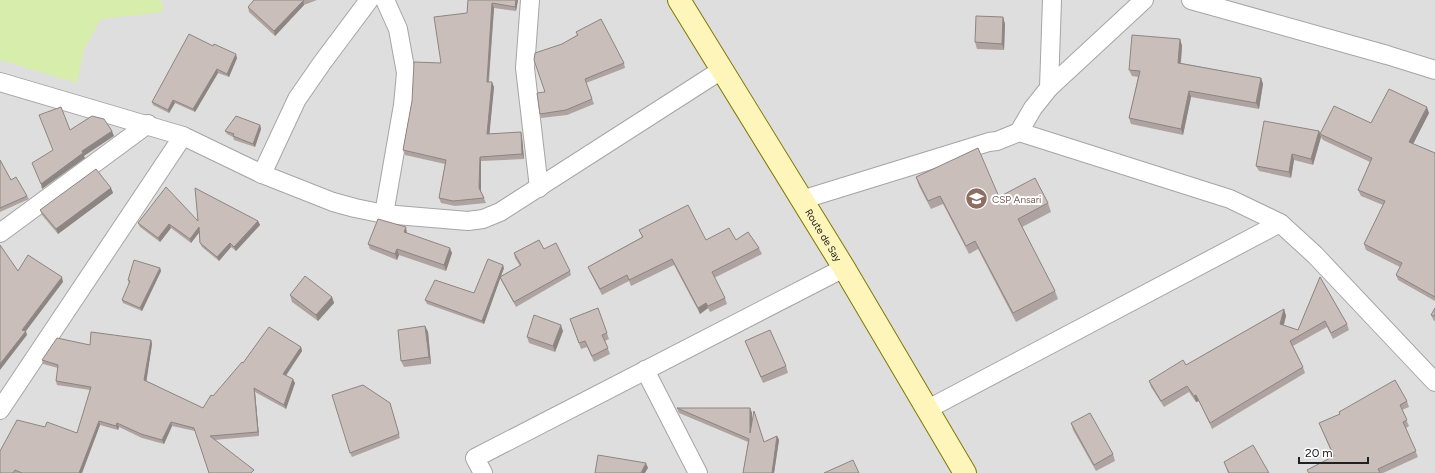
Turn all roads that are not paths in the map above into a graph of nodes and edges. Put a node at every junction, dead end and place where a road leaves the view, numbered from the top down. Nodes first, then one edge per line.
1 (369, 0) edge
2 (385, 0) edge
3 (530, 0) edge
4 (679, 0) edge
5 (1052, 0) edge
6 (1144, 0) edge
7 (1190, 0) edge
8 (722, 69) junction
9 (1435, 70) edge
10 (0, 82) edge
11 (1049, 88) junction
12 (148, 124) junction
13 (1019, 132) junction
14 (183, 136) junction
15 (262, 174) junction
16 (539, 188) junction
17 (801, 200) junction
18 (384, 214) junction
19 (1280, 223) junction
20 (0, 233) edge
21 (844, 268) junction
22 (645, 370) junction
23 (1435, 382) edge
24 (928, 409) junction
25 (0, 410) edge
26 (483, 473) edge
27 (698, 473) edge
28 (965, 473) edge

1 - 15 street
2 - 18 street
3 - 16 street
4 - 8 main road, Route de Say
5 - 11 street
6 - 11 street
7 - 9 street
8 - 16 street
8 - 17 main road, Route de Say
10 - 12 street
11 - 13 street
12 - 14 street
12 - 20 street
13 - 17 street
13 - 19 street
14 - 15 street
14 - 25 street
15 - 18 street
16 - 18 street
17 - 21 main road, Route de Say
19 - 23 street
19 - 24 street
21 - 22 street
21 - 24 main road, Route de Say
22 - 26 street
22 - 27 street
24 - 28 main road, Route de Say

